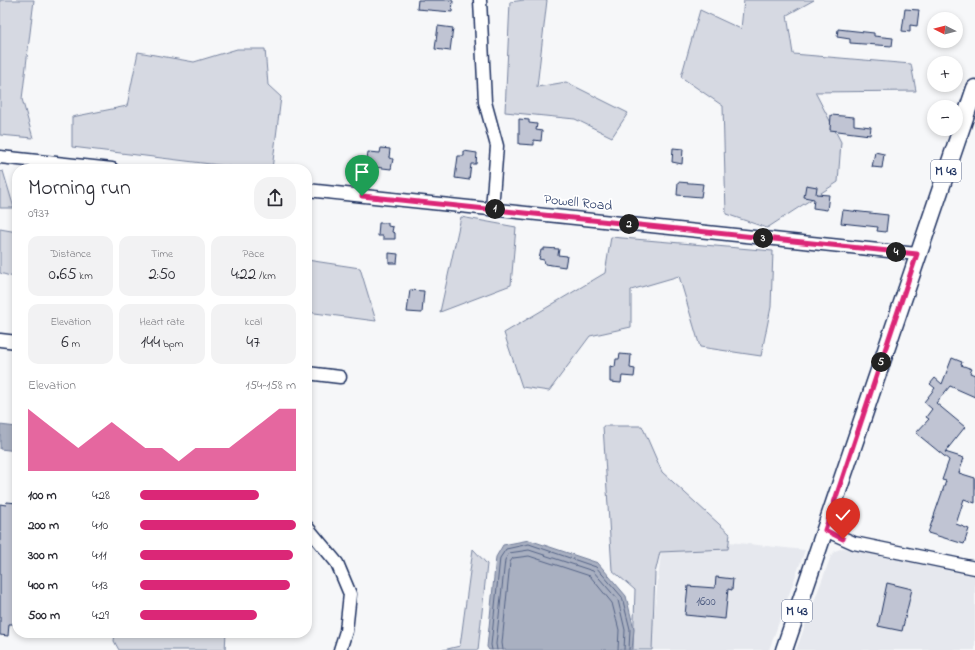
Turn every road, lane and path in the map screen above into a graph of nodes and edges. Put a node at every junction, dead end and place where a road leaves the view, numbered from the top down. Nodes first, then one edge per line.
1 (480, 0) edge
2 (975, 88) edge
3 (0, 157) edge
4 (65, 164) edge
5 (312, 191) edge
6 (492, 209) junction
7 (917, 254) junction
8 (0, 340) edge
9 (12, 341) edge
10 (312, 374) edge
11 (340, 377) dead end
12 (825, 530) junction
13 (312, 534) edge
14 (975, 568) edge
15 (340, 650) edge
16 (784, 650) edge

1 - 6 street
2 - 7 main road, M 43
3 - 4 street
5 - 6 street, Powell Road
6 - 7 street, Powell Road
7 - 12 main road, M 43
8 - 9 street
10 - 11 street
12 - 14 street
12 - 16 main road, M 43
13 - 15 street

